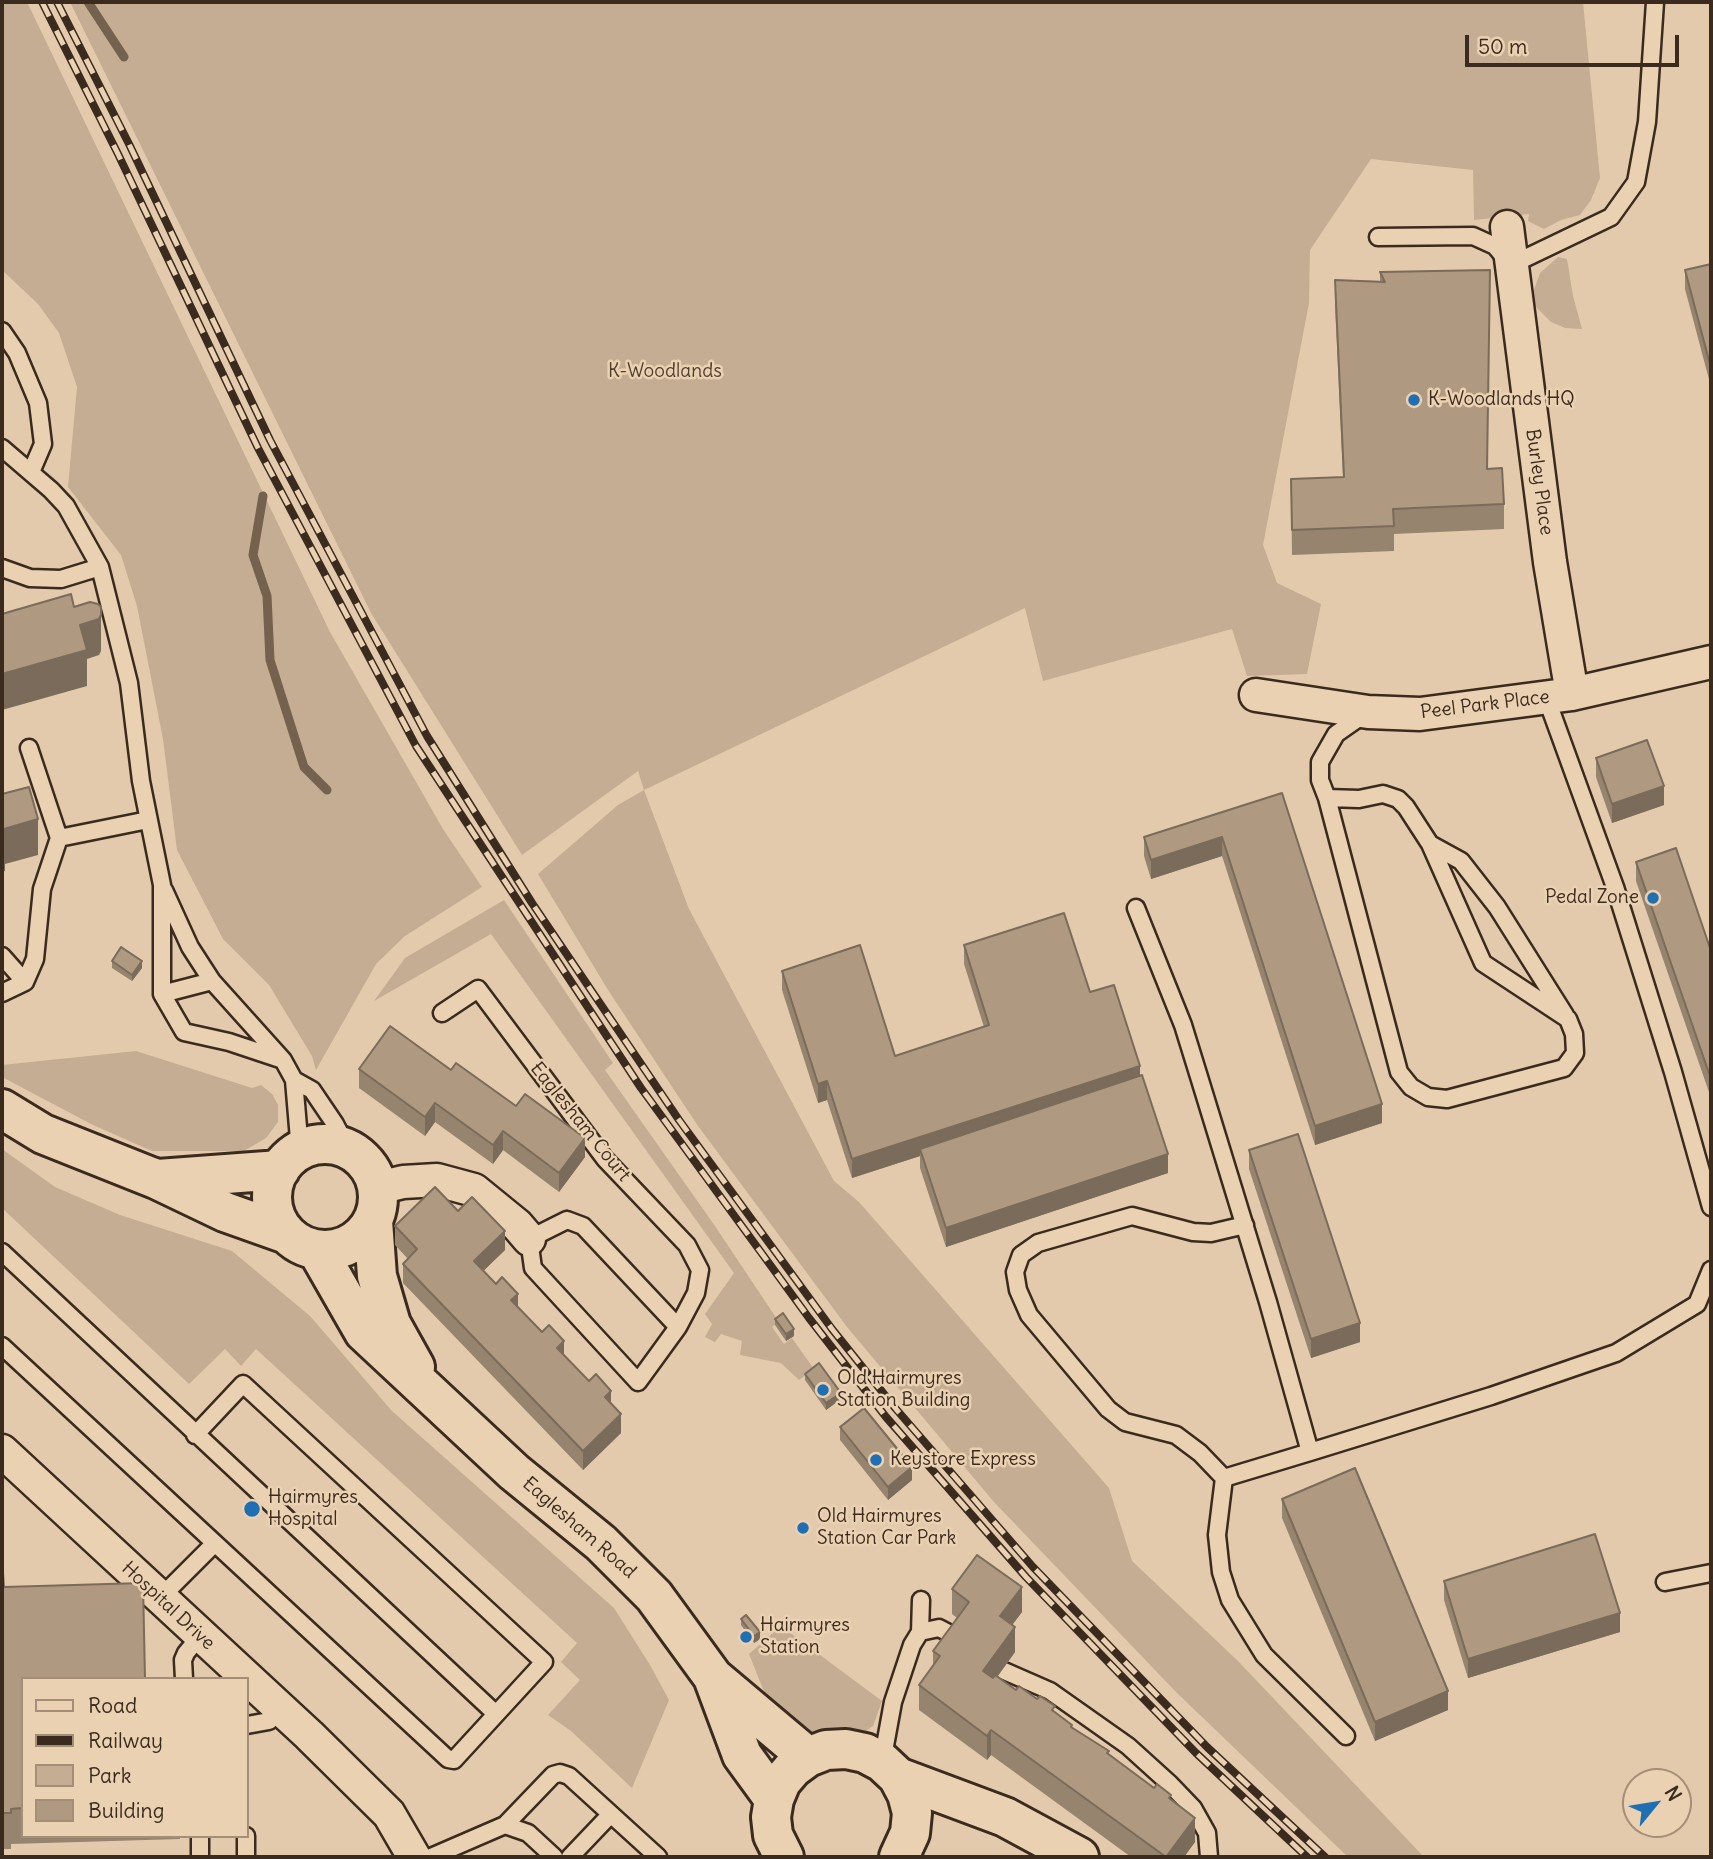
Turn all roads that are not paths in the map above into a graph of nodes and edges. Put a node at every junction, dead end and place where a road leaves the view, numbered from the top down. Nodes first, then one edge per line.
1 (1655, 2) edge
2 (1507, 227) dead end
3 (1378, 237) dead end
4 (1511, 265) junction
5 (2, 331) edge
6 (2, 448) edge
7 (31, 472) junction
8 (100, 567) junction
9 (2, 568) edge
10 (1711, 662) edge
11 (1256, 695) dead end
12 (1559, 696) junction
13 (1368, 712) junction
14 (29, 748) dead end
15 (1327, 798) junction
16 (148, 820) junction
17 (59, 838) junction
18 (1430, 844) junction
19 (162, 885) junction
20 (1136, 908) dead end
21 (2, 956) edge
22 (212, 981) junction
23 (25, 982) junction
24 (2, 993) edge
25 (162, 994) junction
26 (442, 1013) dead end
27 (1568, 1019) junction
28 (283, 1060) junction
29 (294, 1080) junction
30 (2, 1109) edge
31 (348, 1149) junction
32 (290, 1161) junction
33 (156, 1179) junction
34 (375, 1204) junction
35 (1711, 1207) edge
36 (1245, 1225) junction
37 (529, 1239) junction
38 (302, 1242) junction
39 (2, 1252) edge
40 (1711, 1269) edge
41 (678, 1327) junction
42 (2, 1346) edge
43 (429, 1394) junction
44 (195, 1434) junction
45 (2, 1451) edge
46 (1310, 1452) junction
47 (1224, 1478) junction
48 (214, 1544) junction
49 (1711, 1573) edge
50 (1665, 1582) dead end
51 (160, 1598) junction
52 (921, 1600) dead end
53 (920, 1632) junction
54 (201, 1635) junction
55 (960, 1639) edge
56 (1002, 1670) edge
57 (184, 1677) edge
58 (246, 1677) edge
59 (713, 1678) junction
60 (248, 1679) edge
61 (280, 1709) junction
62 (496, 1714) junction
63 (248, 1725) edge
64 (1346, 1736) dead end
65 (808, 1757) junction
66 (890, 1769) junction
67 (774, 1799) junction
68 (610, 1815) junction
69 (505, 1825) junction
70 (200, 1838) edge
71 (246, 1838) edge
72 (200, 1857) edge
73 (246, 1857) edge
74 (414, 1857) edge
75 (431, 1857) edge
76 (554, 1857) edge
77 (570, 1857) edge
78 (658, 1857) edge
79 (784, 1857) edge
80 (899, 1857) edge
81 (1079, 1857) edge
82 (1209, 1857) edge

1 - 4 lane
2 - 4 street, Burley Place
3 - 4 lane
4 - 12 street, Burley Place
5 - 7 lane
6 - 7 lane
7 - 8 lane
8 - 9 lane
8 - 16 lane
10 - 12 street, Peel Park Place
11 - 13 street, Peel Park Place
12 - 13 street, Peel Park Place
12 - 35 lane
13 - 15 lane
14 - 17 lane
15 - 18 lane
15 - 27 lane
16 - 17 lane
16 - 19 lane
17 - 23 lane
18 - 27 lane
18 - 27 lane
19 - 22 lane
19 - 25 lane
20 - 36 lane
21 - 23 lane
22 - 25 lane
22 - 28 lane
23 - 24 lane
25 - 28 lane
26 - 41 lane, Eaglesham Court
28 - 29 lane
29 - 31 lane
29 - 32 lane
30 - 33 main road
31 - 32 main road
31 - 34 main road
32 - 33 main road
32 - 38 main road
33 - 38 main road
34 - 37 street
34 - 38 main road
34 - 43 main road, Eaglesham Road
36 - 46 lane
36 - 47 lane
37 - 41 lane
37 - 41 lane, Eaglesham Court
38 - 43 main road, Eaglesham Road
39 - 44 lane
40 - 46 lane
42 - 48 lane
43 - 59 main road, Eaglesham Road
44 - 62 lane
44 - 62 lane
45 - 51 street, Hospital Drive
46 - 47 lane
47 - 64 lane
48 - 51 lane
48 - 62 lane
49 - 50 lane
51 - 54 street, Hospital Drive
52 - 53 lane
53 - 55 lane
53 - 66 lane
54 - 57 lane
54 - 58 street, Hospital Drive
56 - 82 lane
59 - 65 main road, Eaglesham Road
59 - 67 main road, Eaglesham Road
60 - 61 street, Hospital Drive
61 - 63 lane
61 - 74 street, Hospital Drive
65 - 66 main road
65 - 67 main road
66 - 80 main road
66 - 81 main road
67 - 79 main road
68 - 69 lane
68 - 77 lane
68 - 78 lane
69 - 75 lane
69 - 76 lane
70 - 72 lane
71 - 73 lane

